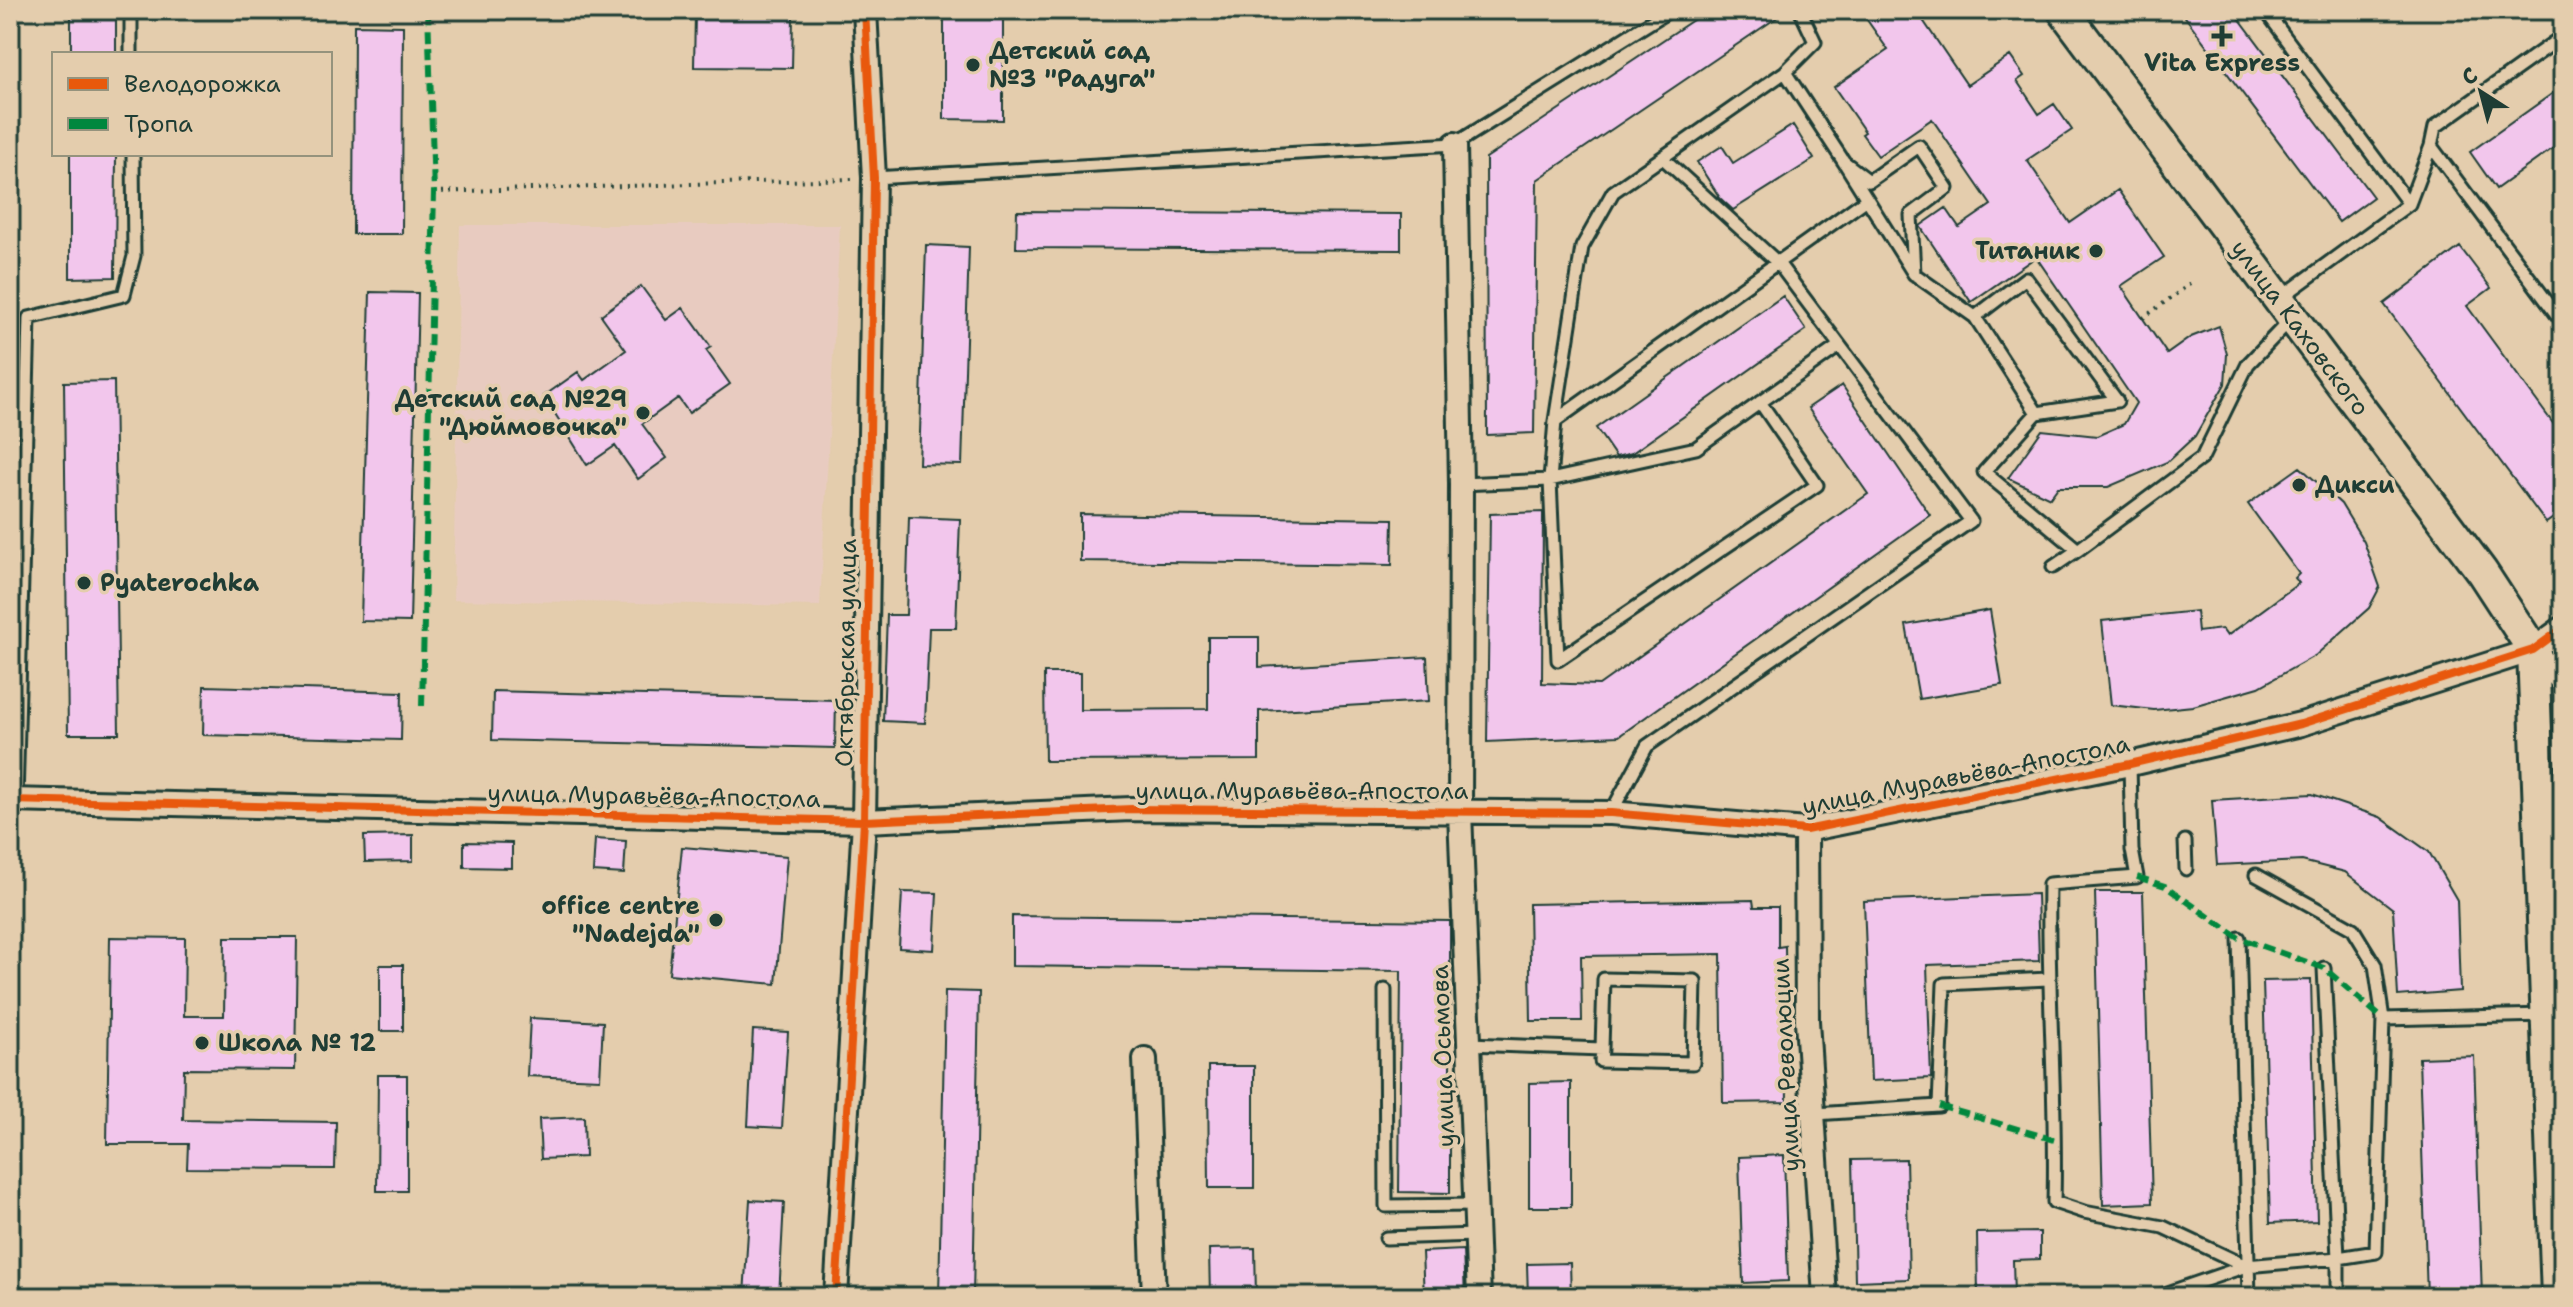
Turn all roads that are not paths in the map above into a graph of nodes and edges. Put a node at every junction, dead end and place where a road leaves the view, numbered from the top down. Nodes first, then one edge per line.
1 (131, 10) edge
2 (865, 10) edge
3 (1670, 10) edge
4 (1800, 10) edge
5 (2063, 10) edge
6 (2265, 10) edge
7 (2563, 36) edge
8 (131, 52) edge
9 (1785, 72) junction
10 (1455, 144) junction
11 (2431, 146) junction
12 (133, 156) edge
13 (1664, 159) junction
14 (1844, 162) junction
15 (874, 178) junction
16 (1867, 199) junction
17 (2409, 204) junction
18 (1778, 263) junction
19 (1914, 274) junction
20 (2285, 308) junction
21 (1975, 317) junction
22 (2563, 323) edge
23 (1839, 346) junction
24 (1760, 402) junction
25 (2037, 413) junction
26 (1555, 421) junction
27 (1550, 480) junction
28 (1461, 484) junction
29 (2078, 550) junction
30 (2053, 567) dead end
31 (2563, 628) edge
32 (2533, 650) junction
33 (2563, 682) edge
34 (2130, 764) junction
35 (13, 800) edge
36 (1460, 812) junction
37 (1611, 813) junction
38 (864, 821) junction
39 (1806, 830) junction
40 (2185, 841) dead end
41 (2186, 869) dead end
42 (2256, 875) dead end
43 (2239, 938) dead end
44 (2324, 968) dead end
45 (2048, 979) junction
46 (1385, 990) dead end
47 (2548, 1015) junction
48 (2383, 1019) junction
49 (1469, 1044) junction
50 (1602, 1049) junction
51 (1145, 1059) dead end
52 (1815, 1114) junction
53 (1475, 1205) junction
54 (1476, 1235) junction
55 (1386, 1238) dead end
56 (2338, 1258) junction
57 (2246, 1266) junction
58 (836, 1297) edge
59 (1154, 1297) edge
60 (1479, 1297) edge
61 (1825, 1297) edge
62 (2156, 1297) edge
63 (2249, 1297) edge
64 (2338, 1297) edge
65 (2557, 1297) edge

1 - 8 lane
2 - 15 street, Октябрьская улица
3 - 10 lane
4 - 9 lane
5 - 20 main road, улица Каховского
6 - 17 lane
7 - 11 lane
9 - 13 lane
9 - 14 lane
10 - 15 lane
10 - 28 street, улица Осьмова
11 - 17 lane
11 - 22 lane
12 - 35 lane
13 - 18 lane
13 - 26 lane
14 - 16 lane
14 - 19 lane
15 - 38 street, Октябрьская улица
16 - 18 lane
16 - 19 lane
17 - 20 lane
18 - 23 lane
18 - 26 lane
19 - 21 lane
20 - 29 lane
20 - 32 main road, улица Каховского
21 - 25 lane
21 - 25 lane
23 - 24 lane
23 - 37 lane
24 - 27 lane
24 - 27 lane
25 - 29 lane
26 - 27 lane
27 - 28 lane
28 - 36 street, улица Осьмова
29 - 30 lane
31 - 32 street, улица Муравьёва-Апостола
32 - 33 street
32 - 34 street, улица Муравьёва-Апостола
32 - 47 main road
34 - 39 street, улица Муравьёва-Апостола
34 - 45 lane
35 - 38 street, улица Муравьёва-Апостола
36 - 37 street, улица Муравьёва-Апостола
36 - 38 street, улица Муравьёва-Апостола
36 - 49 street, улица Осьмова
37 - 39 street, улица Муравьёва-Апостола
38 - 58 street, Октябрьская улица
39 - 52 street, улица Революции
40 - 41 lane
42 - 48 lane
43 - 57 lane
44 - 56 lane
45 - 52 lane
45 - 57 lane
46 - 53 lane
47 - 48 lane
47 - 65 main road
48 - 56 lane
49 - 50 lane
49 - 53 street, улица Осьмова
50 - 50 lane
51 - 59 street
52 - 61 street, улица Революции
53 - 54 street, улица Осьмова
54 - 55 lane
54 - 60 street, улица Осьмова
56 - 57 lane
56 - 64 lane
57 - 62 lane
57 - 63 lane

